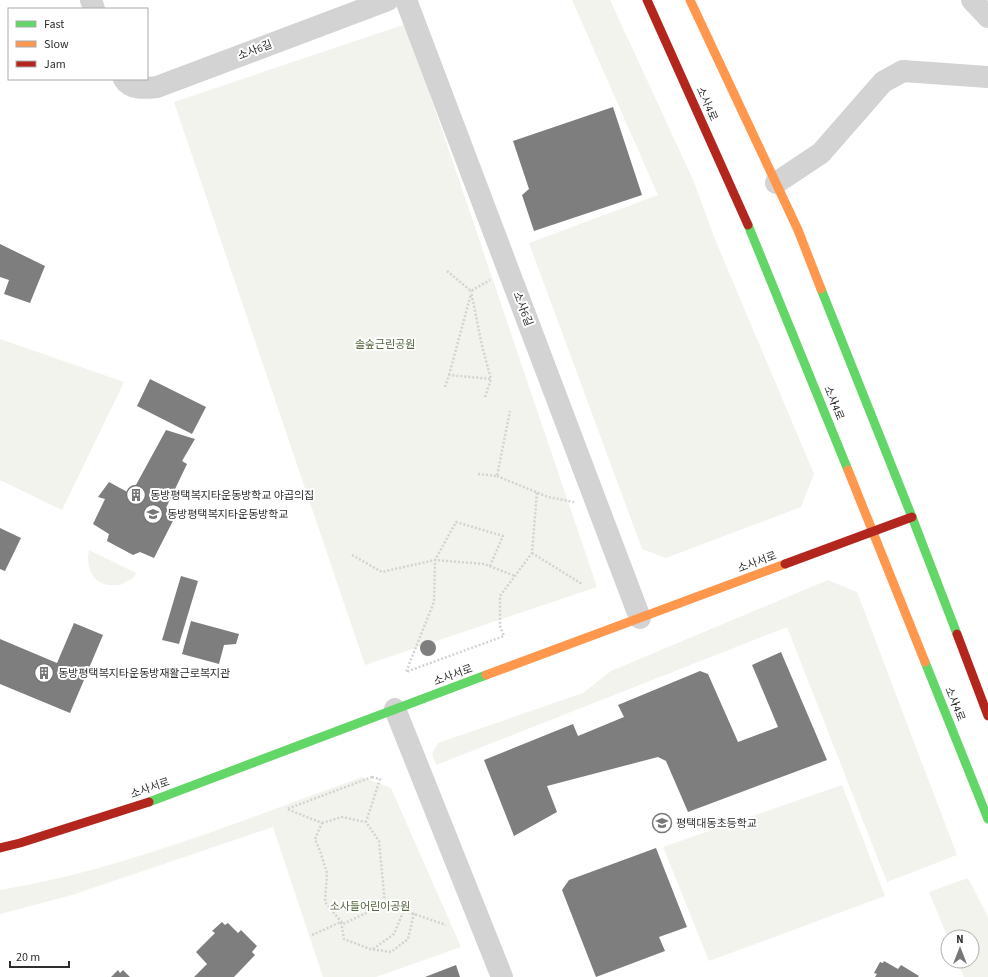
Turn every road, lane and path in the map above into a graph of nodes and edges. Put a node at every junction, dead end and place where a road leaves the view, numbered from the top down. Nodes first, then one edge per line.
1 (388, 0) edge
2 (406, 0) edge
3 (646, 0) edge
4 (690, 0) edge
5 (972, 0) edge
6 (988, 17) edge
7 (988, 77) edge
8 (125, 80) edge
9 (776, 183) junction
10 (447, 271) dead end
11 (495, 277) dead end
12 (471, 291) junction
13 (449, 375) junction
14 (491, 379) junction
15 (445, 387) dead end
16 (485, 397) dead end
17 (510, 411) dead end
18 (478, 474) dead end
19 (497, 476) junction
20 (537, 492) junction
21 (574, 502) dead end
22 (912, 517) junction
23 (873, 532) junction
24 (532, 553) junction
25 (352, 555) dead end
26 (435, 560) junction
27 (490, 566) junction
28 (515, 576) junction
29 (582, 584) dead end
30 (640, 618) junction
31 (395, 710) junction
32 (988, 716) edge
33 (988, 819) edge
34 (366, 822) junction
35 (322, 823) junction
36 (0, 848) edge
37 (384, 904) junction
38 (404, 910) junction
39 (414, 913) junction
40 (341, 922) junction
41 (446, 925) dead end
42 (312, 935) dead end
43 (373, 949) junction
44 (502, 977) edge

1 - 8 street, 소사6길
2 - 30 street, 소사6길
3 - 23 main road, 소사4로
4 - 9 main road
5 - 6 street
7 - 9 street
9 - 22 main road
10 - 12 path
11 - 12 path
12 - 13 path
12 - 14 path
13 - 14 path
13 - 15 path
14 - 16 path
17 - 19 path
18 - 19 path
19 - 20 path
20 - 21 path
20 - 24 path
22 - 23 main road, 소사서로
22 - 32 main road
23 - 30 main road, 소사서로
23 - 33 main road, 소사4로
24 - 28 path
24 - 29 path
25 - 26 path
26 - 27 path
26 - 27 path
26 - 28 path
27 - 28 path
30 - 31 main road, 소사서로
31 - 36 main road, 소사서로
31 - 44 street
34 - 35 path
34 - 35 path
34 - 37 path
35 - 40 path
37 - 38 path
37 - 40 path
38 - 39 path
38 - 43 path
39 - 41 path
39 - 43 path
40 - 42 path
40 - 43 path

